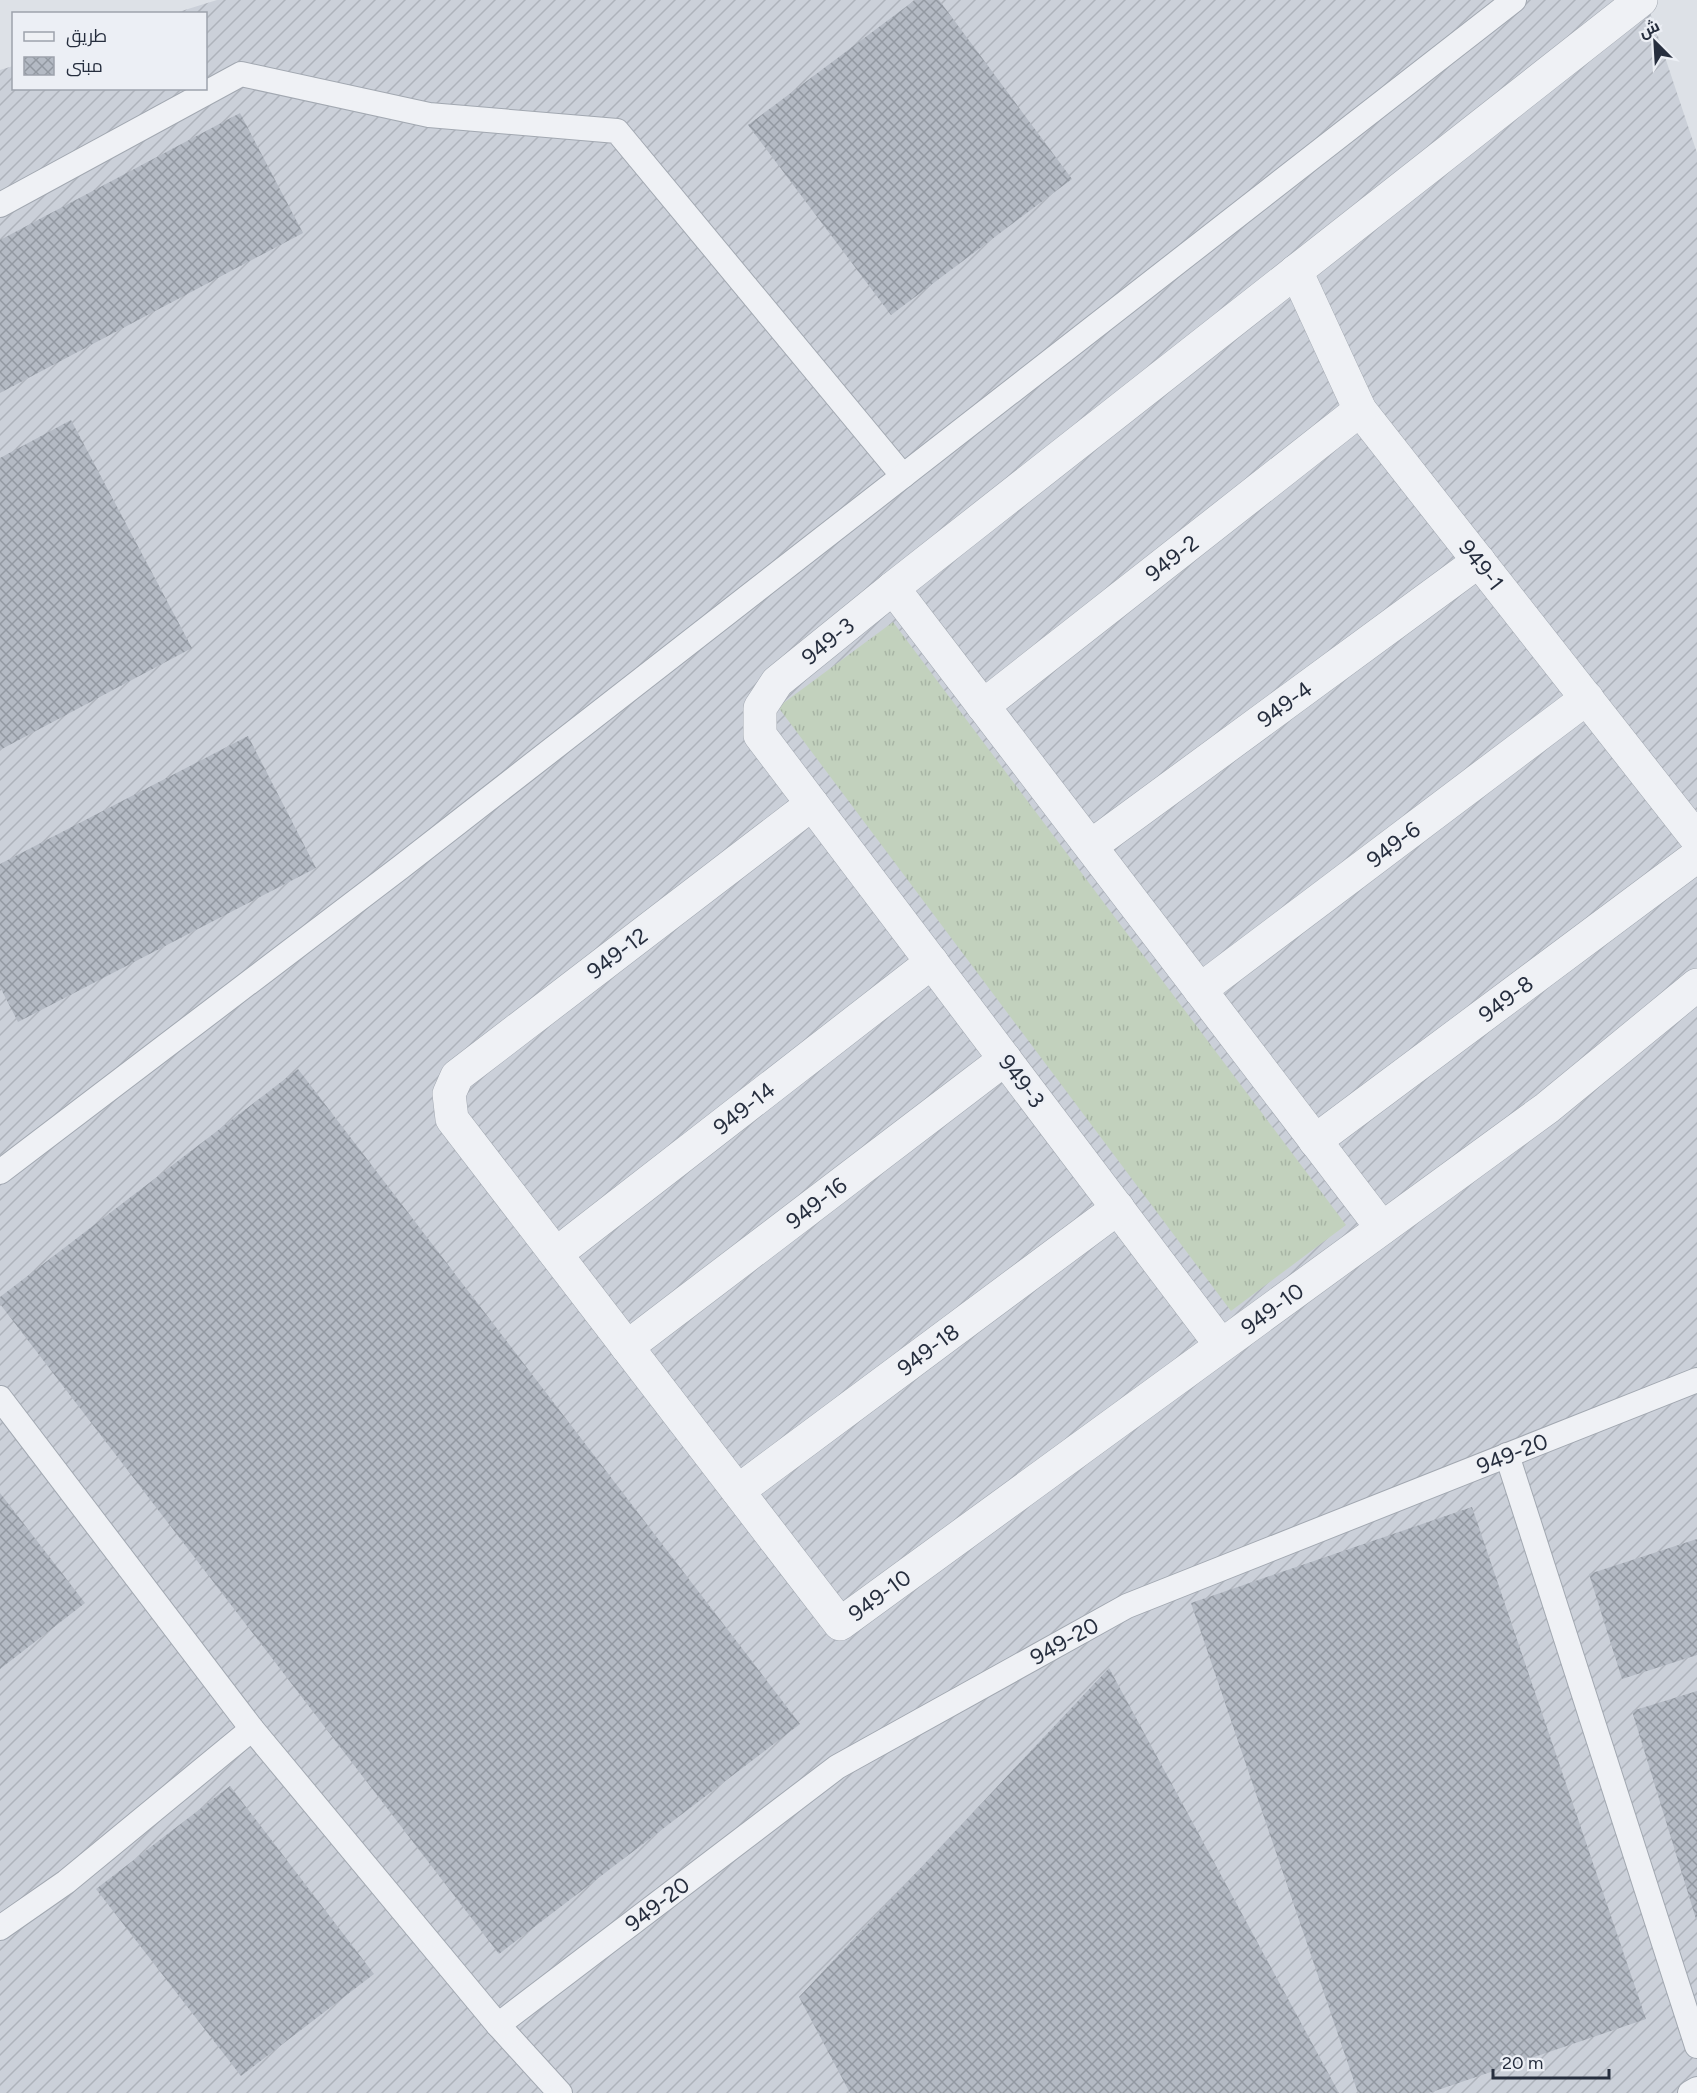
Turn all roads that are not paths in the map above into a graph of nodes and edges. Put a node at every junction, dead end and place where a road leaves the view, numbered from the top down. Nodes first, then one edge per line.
1 (1514, 0) edge
2 (1641, 0) edge
3 (0, 205) edge
4 (1296, 271) junction
5 (1360, 410) junction
6 (903, 476) junction
7 (1479, 561) junction
8 (894, 588) junction
9 (1587, 698) junction
10 (983, 706) junction
11 (812, 804) junction
12 (1697, 839) edge
13 (1091, 846) junction
14 (1697, 856) edge
15 (932, 962) junction
16 (1697, 985) edge
17 (1200, 990) junction
18 (1005, 1059) junction
19 (1315, 1141) junction
20 (0, 1172) edge
21 (1118, 1208) junction
22 (1382, 1228) junction
23 (556, 1254) junction
24 (1221, 1346) junction
25 (627, 1347) junction
26 (1697, 1380) edge
27 (0, 1398) edge
28 (1507, 1455) junction
29 (738, 1491) junction
30 (252, 1729) junction
31 (0, 1928) edge
32 (498, 2025) junction
33 (1697, 2046) edge
34 (1697, 2090) edge
35 (560, 2093) edge
36 (1690, 2093) edge

1 - 6 lane
2 - 4 street, 949-3
3 - 6 lane
4 - 5 street, 949-1
4 - 8 street, 949-3
5 - 7 street, 949-1
5 - 10 street, 949-2
6 - 20 lane
7 - 9 street, 949-1
7 - 13 street, 949-4
8 - 10 street
8 - 11 street, 949-3
9 - 12 street, 949-1
9 - 17 street, 949-6
10 - 13 street
11 - 15 street, 949-3
11 - 23 street, 949-12
13 - 17 street
14 - 19 street, 949-8
15 - 18 street, 949-3
15 - 23 street, 949-14
16 - 22 street, 949-10
17 - 19 street
18 - 21 street, 949-3
18 - 25 street, 949-16
19 - 22 street
21 - 24 street, 949-3
21 - 29 street, 949-18
22 - 24 street, 949-10
23 - 25 street
24 - 29 street, 949-10
25 - 29 street
26 - 28 lane, 949-20
27 - 30 lane
28 - 32 lane, 949-20
28 - 33 lane
30 - 31 lane
30 - 32 lane
32 - 35 lane
34 - 36 lane

